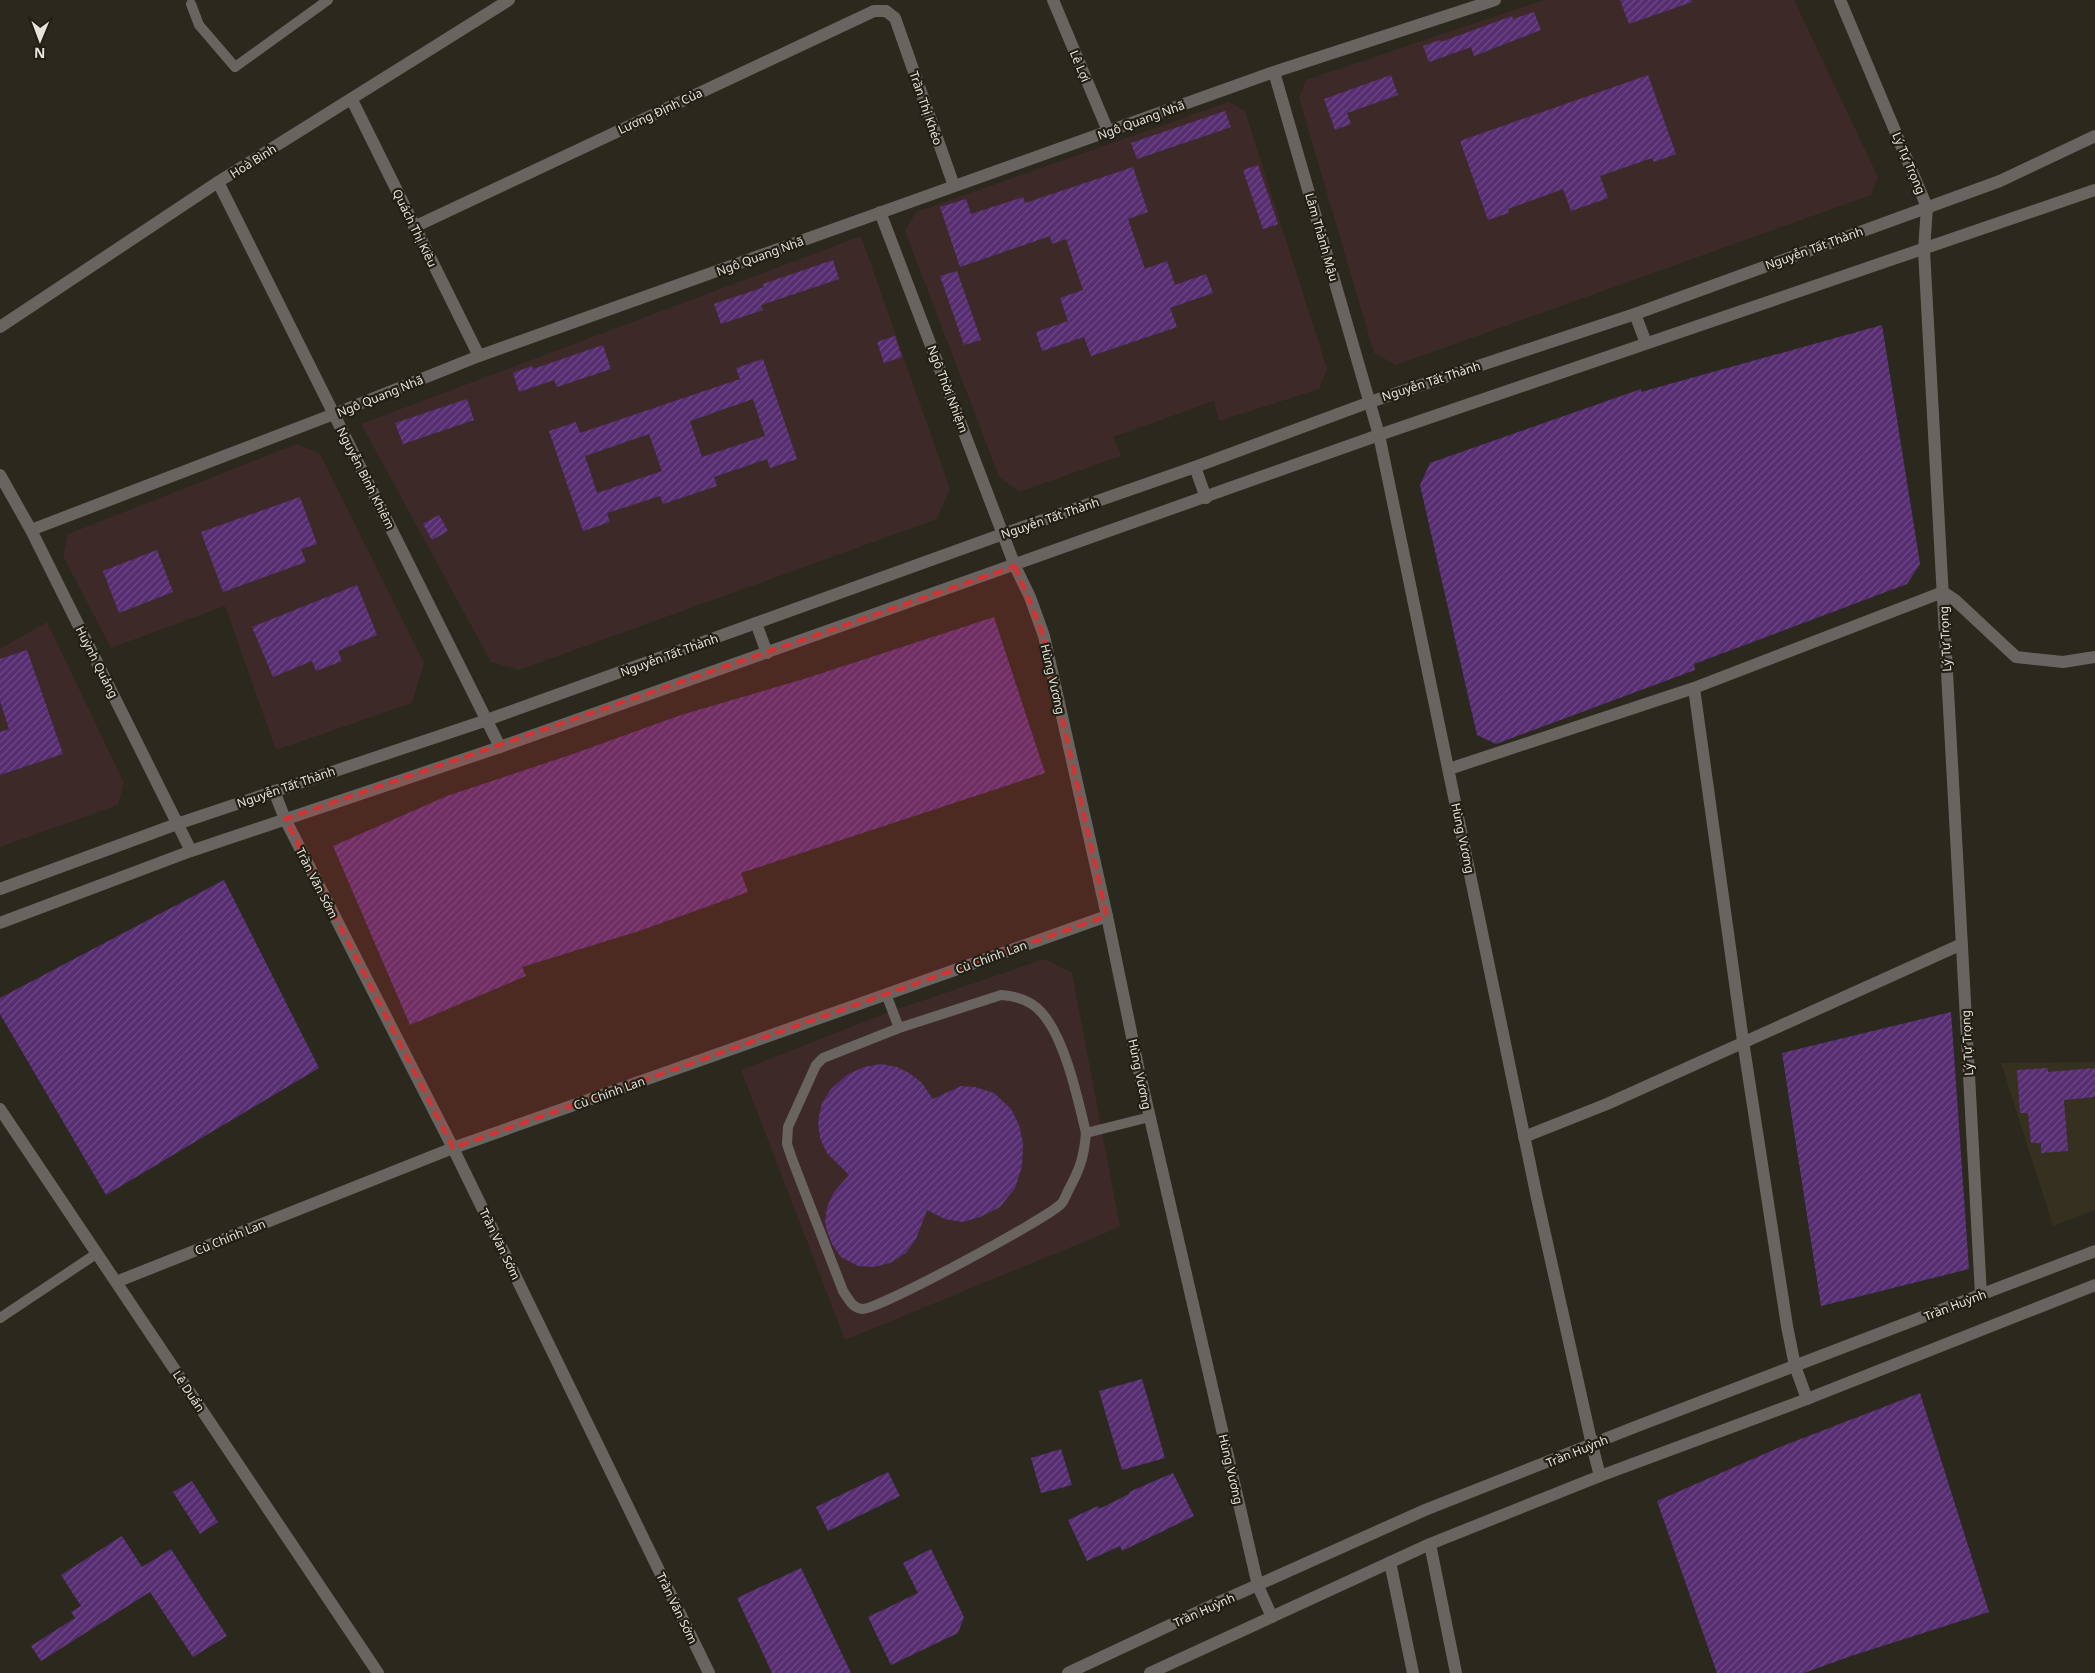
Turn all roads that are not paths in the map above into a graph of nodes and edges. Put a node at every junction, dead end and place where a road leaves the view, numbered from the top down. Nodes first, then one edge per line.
1 (328, 0) edge
2 (509, 0) edge
3 (1053, 0) edge
4 (1495, 0) edge
5 (1840, 0) edge
6 (191, 4) dead end
7 (899, 30) joint
8 (1274, 72) junction
9 (352, 100) junction
10 (1108, 131) junction
11 (2095, 136) edge
12 (218, 182) junction
13 (954, 186) junction
14 (2095, 190) edge
15 (1927, 207) junction
16 (880, 212) junction
17 (414, 227) junction
18 (1924, 250) junction
19 (1635, 314) junction
20 (0, 326) edge
21 (1646, 343) junction
22 (479, 356) junction
23 (1370, 402) junction
24 (334, 414) junction
25 (1380, 435) junction
26 (1195, 468) junction
27 (0, 475) edge
28 (1206, 498) junction
29 (31, 530) junction
30 (1003, 534) junction
31 (1016, 566) junction
32 (1943, 592) junction
33 (756, 623) junction
34 (768, 653) junction
35 (2095, 657) edge
36 (1694, 688) junction
37 (487, 720) junction
38 (500, 747) junction
39 (1449, 769) junction
40 (274, 791) junction
41 (285, 819) junction
42 (177, 824) junction
43 (191, 851) junction
44 (0, 888) edge
45 (1107, 916) junction
46 (0, 923) edge
47 (1962, 944) junction
48 (886, 994) junction
49 (898, 1028) junction
50 (1744, 1041) junction
51 (0, 1109) edge
52 (1150, 1117) junction
53 (1086, 1133) junction
54 (1524, 1137) junction
55 (453, 1148) junction
56 (2095, 1252) edge
57 (96, 1254) junction
58 (116, 1282) junction
59 (2095, 1285) edge
60 (1981, 1295) junction
61 (0, 1318) edge
62 (1795, 1366) junction
63 (1807, 1399) junction
64 (1592, 1445) junction
65 (1600, 1476) junction
66 (1430, 1544) junction
67 (1390, 1562) junction
68 (1258, 1586) junction
69 (1272, 1617) junction
70 (378, 1673) edge
71 (709, 1673) edge
72 (1068, 1673) edge
73 (1150, 1673) edge
74 (1413, 1673) edge
75 (1456, 1673) edge

1 - 6 lane
2 - 9 street, Hoà Bình
3 - 10 street, Lê Lợi
4 - 8 street, Ngô Quang Nhã
5 - 15 street, Lý Tự Trọng
7 - 13 street, Trần Thị Khéo
7 - 17 street, Lương Định Của
8 - 10 street, Ngô Quang Nhã
8 - 23 street, Lâm Thành Mậu
9 - 12 street, Hoà Bình
9 - 17 street, Quách Thị Kiều
10 - 13 street, Ngô Quang Nhã
11 - 15 street, Nguyễn Tất Thành
12 - 20 street, Hoà Bình
12 - 24 street, Nguyễn Bỉnh Khiêm
13 - 16 street, Ngô Quang Nhã
14 - 18 street
15 - 18 street, Lý Tự Trọng
15 - 19 street, Nguyễn Tất Thành
16 - 22 street, Ngô Quang Nhã
16 - 30 street, Ngô Thời Nhiệm
17 - 22 street, Quách Thị Kiều
18 - 21 street
18 - 32 street, Lý Tự Trọng
19 - 21 street
19 - 23 street, Nguyễn Tất Thành
21 - 25 street
22 - 24 street, Ngô Quang Nhã
23 - 25 street, Lâm Thành Mậu
23 - 26 street, Nguyễn Tất Thành
24 - 29 street, Ngô Quang Nhã
24 - 37 street, Nguyễn Bỉnh Khiêm
25 - 28 street
25 - 39 street, Hùng Vương
26 - 28 street
26 - 30 street, Nguyễn Tất Thành
27 - 29 street, Huỳnh Quảng
28 - 31 street
29 - 42 street, Huỳnh Quảng
30 - 31 street, Ngô Thời Nhiệm
30 - 33 street, Nguyễn Tất Thành
31 - 34 street
31 - 45 street, Hùng Vương
32 - 35 street
32 - 36 street
32 - 47 street, Lý Tự Trọng
33 - 34 street
33 - 37 street, Nguyễn Tất Thành
34 - 38 street
36 - 39 street
36 - 50 street
37 - 38 street, Nguyễn Bỉnh Khiêm
37 - 40 street, Nguyễn Tất Thành
38 - 41 street
39 - 54 street, Hùng Vương
40 - 41 street, Trần Văn Sớm
40 - 42 street, Nguyễn Tất Thành
41 - 43 street
41 - 55 street, Trần Văn Sớm
42 - 43 street, Huỳnh Quảng
42 - 44 street, Nguyễn Tất Thành
43 - 46 street
45 - 48 street, Cù Chính Lan
45 - 52 street, Hùng Vương
47 - 50 street
47 - 60 street, Lý Tự Trọng
48 - 49 lane
48 - 55 street, Cù Chính Lan
49 - 53 lane
49 - 53 lane
50 - 54 street
50 - 62 street
51 - 57 street, Lê Duẩn
52 - 53 lane
52 - 68 street, Hùng Vương
54 - 64 street, Hùng Vương
55 - 58 street, Cù Chính Lan
55 - 71 street, Trần Văn Sớm
56 - 60 street, Trần Huỳnh
57 - 58 street, Lê Duẩn
57 - 61 lane
58 - 70 street, Lê Duẩn
59 - 63 street
60 - 62 street, Trần Huỳnh
62 - 63 street
62 - 64 street, Trần Huỳnh
63 - 65 street
64 - 65 street, Hùng Vương
64 - 68 street, Trần Huỳnh
65 - 66 street
66 - 67 street
66 - 75 street
67 - 69 street
67 - 74 street
68 - 69 street, Hùng Vương
68 - 72 street, Trần Huỳnh
69 - 73 street

